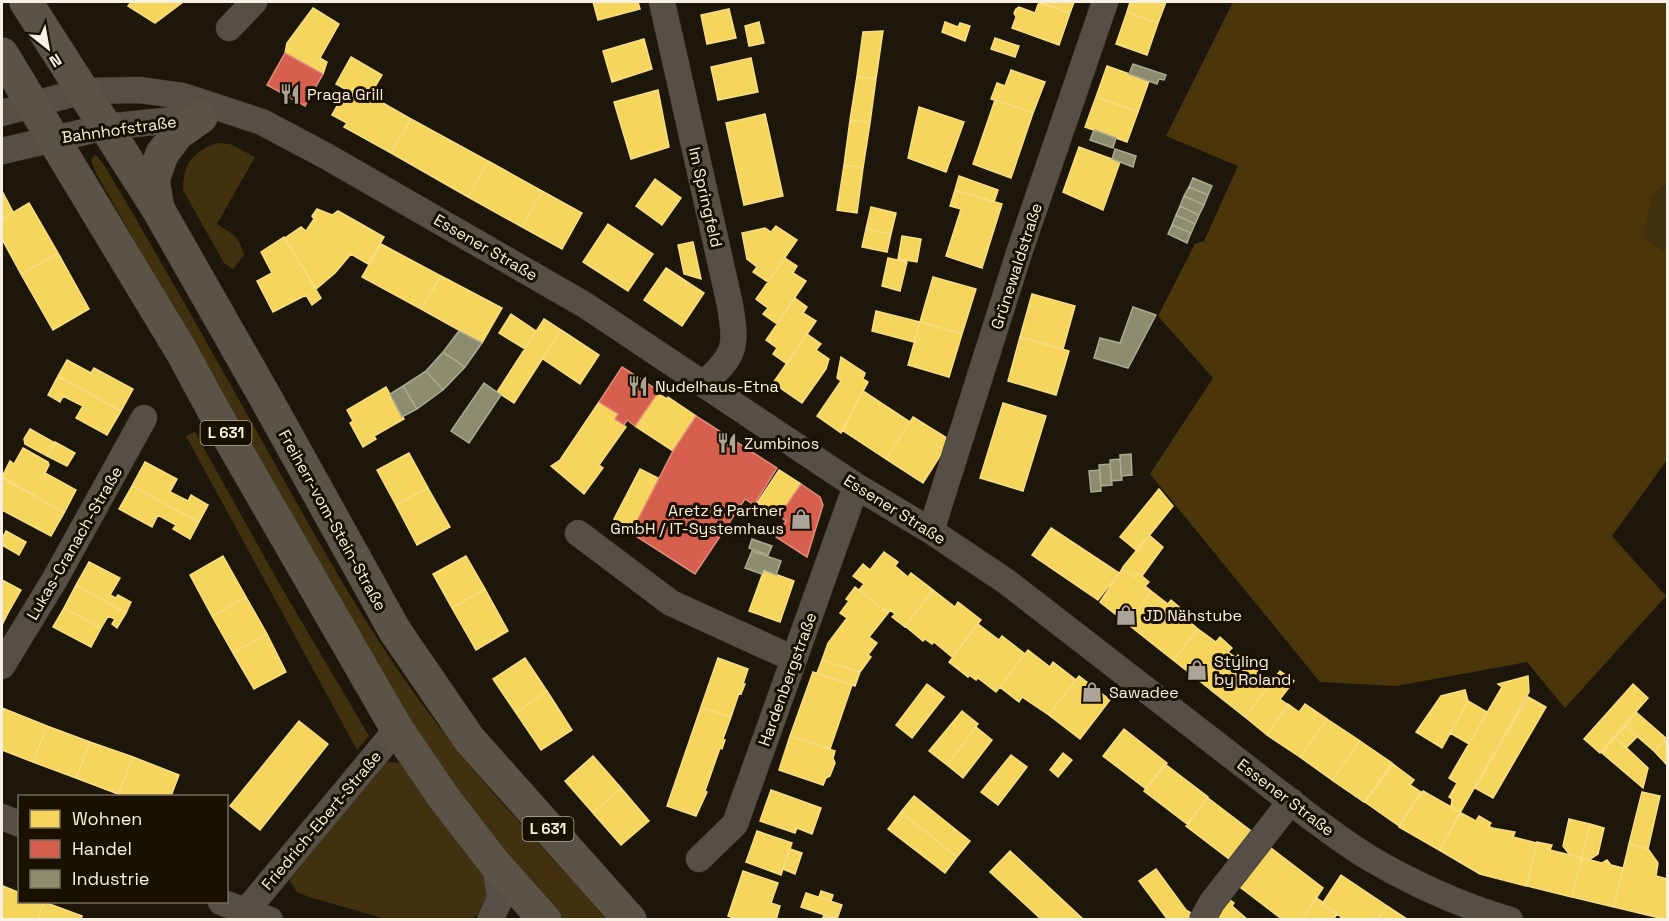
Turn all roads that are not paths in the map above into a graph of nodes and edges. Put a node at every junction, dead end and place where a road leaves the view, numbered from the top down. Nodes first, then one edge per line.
1 (26, 2) edge
2 (254, 2) edge
3 (662, 2) edge
4 (1105, 2) edge
5 (229, 28) dead end
6 (2, 54) edge
7 (83, 91) junction
8 (19, 107) edge
9 (201, 117) junction
10 (262, 122) junction
11 (106, 127) junction
12 (54, 138) junction
13 (2, 151) edge
14 (158, 209) junction
15 (704, 384) junction
16 (144, 418) dead end
17 (856, 486) junction
18 (931, 531) junction
19 (578, 533) dead end
20 (794, 659) junction
21 (2, 666) edge
22 (397, 729) junction
23 (1291, 801) junction
24 (2, 817) edge
25 (18, 823) edge
26 (699, 859) dead end
27 (495, 864) junction
28 (224, 903) edge
29 (246, 911) junction
30 (629, 918) edge
31 (270, 920) edge
32 (490, 920) edge
33 (545, 920) edge
34 (1205, 920) edge
35 (1510, 920) edge

1 - 7 main road, L 631
2 - 5 street
3 - 15 street, Im Springfeld
4 - 18 street, Grünewaldstraße
6 - 8 main road, L 631
7 - 8 street
7 - 10 street, Essener Straße
7 - 11 main road, Freiherr-vom-Stein-Straße / L 631
8 - 12 main road, L 631
9 - 10 street, Essener Straße
9 - 11 street, Bahnhofstraße
9 - 14 main road
10 - 15 street, Essener Straße
11 - 12 street, Bahnhofstraße
11 - 14 main road, Freiherr-vom-Stein-Straße / L 631
12 - 13 street, Bahnhofstraße
12 - 22 main road, L 631
14 - 30 main road, Freiherr-vom-Stein-Straße / L 631
15 - 17 street, Essener Straße
16 - 21 street, Lukas-Cranach-Straße
17 - 18 street, Essener Straße
17 - 20 street, Hardenbergstraße
18 - 23 street, Essener Straße
19 - 20 street
20 - 26 street, Hardenbergstraße
22 - 27 main road, L 631
22 - 29 street, Friedrich-Ebert-Straße
23 - 34 street
23 - 35 street, Essener Straße
24 - 25 street
27 - 32 street
27 - 33 main road, L 631
28 - 29 street
29 - 31 street

